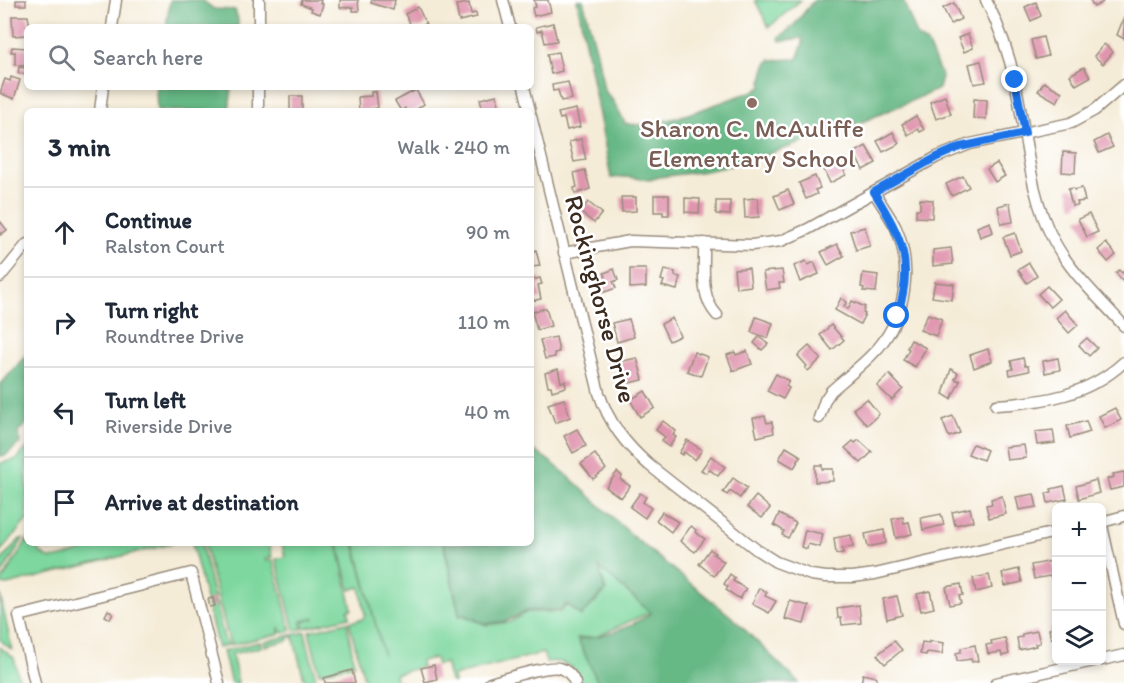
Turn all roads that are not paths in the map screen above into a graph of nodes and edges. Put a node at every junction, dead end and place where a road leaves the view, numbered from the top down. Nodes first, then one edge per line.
1 (116, 0) edge
2 (259, 0) edge
3 (503, 0) edge
4 (986, 0) edge
5 (112, 24) edge
6 (259, 24) edge
7 (509, 24) edge
8 (1124, 85) edge
9 (103, 90) edge
10 (258, 90) edge
11 (525, 90) edge
12 (100, 108) edge
13 (258, 108) edge
14 (529, 108) edge
15 (534, 128) edge
16 (1025, 133) junction
17 (874, 192) junction
18 (704, 243) junction
19 (24, 248) edge
20 (564, 253) junction
21 (0, 277) edge
22 (717, 315) dead end
23 (1124, 326) edge
24 (1124, 362) edge
25 (996, 405) dead end
26 (819, 418) dead end
27 (1124, 516) edge
28 (1106, 522) edge
29 (1052, 533) edge
30 (1106, 546) edge
31 (1124, 624) edge
32 (1124, 655) edge
33 (1106, 659) edge
34 (1077, 665) edge
35 (34, 683) edge
36 (219, 683) edge
37 (490, 683) edge
38 (575, 683) edge
39 (996, 683) edge

1 - 5 street
2 - 6 street
3 - 7 street
4 - 16 street
8 - 16 street
9 - 12 street
10 - 13 street
11 - 14 street
15 - 20 street, Rockinghorse Drive
16 - 17 street
16 - 23 street
17 - 18 street
17 - 26 street
18 - 20 street
18 - 22 street
19 - 21 street
20 - 29 street, Rockinghorse Drive
24 - 25 street
27 - 28 street
30 - 31 street
32 - 33 street
34 - 39 street
35 - 36 street
37 - 38 street

